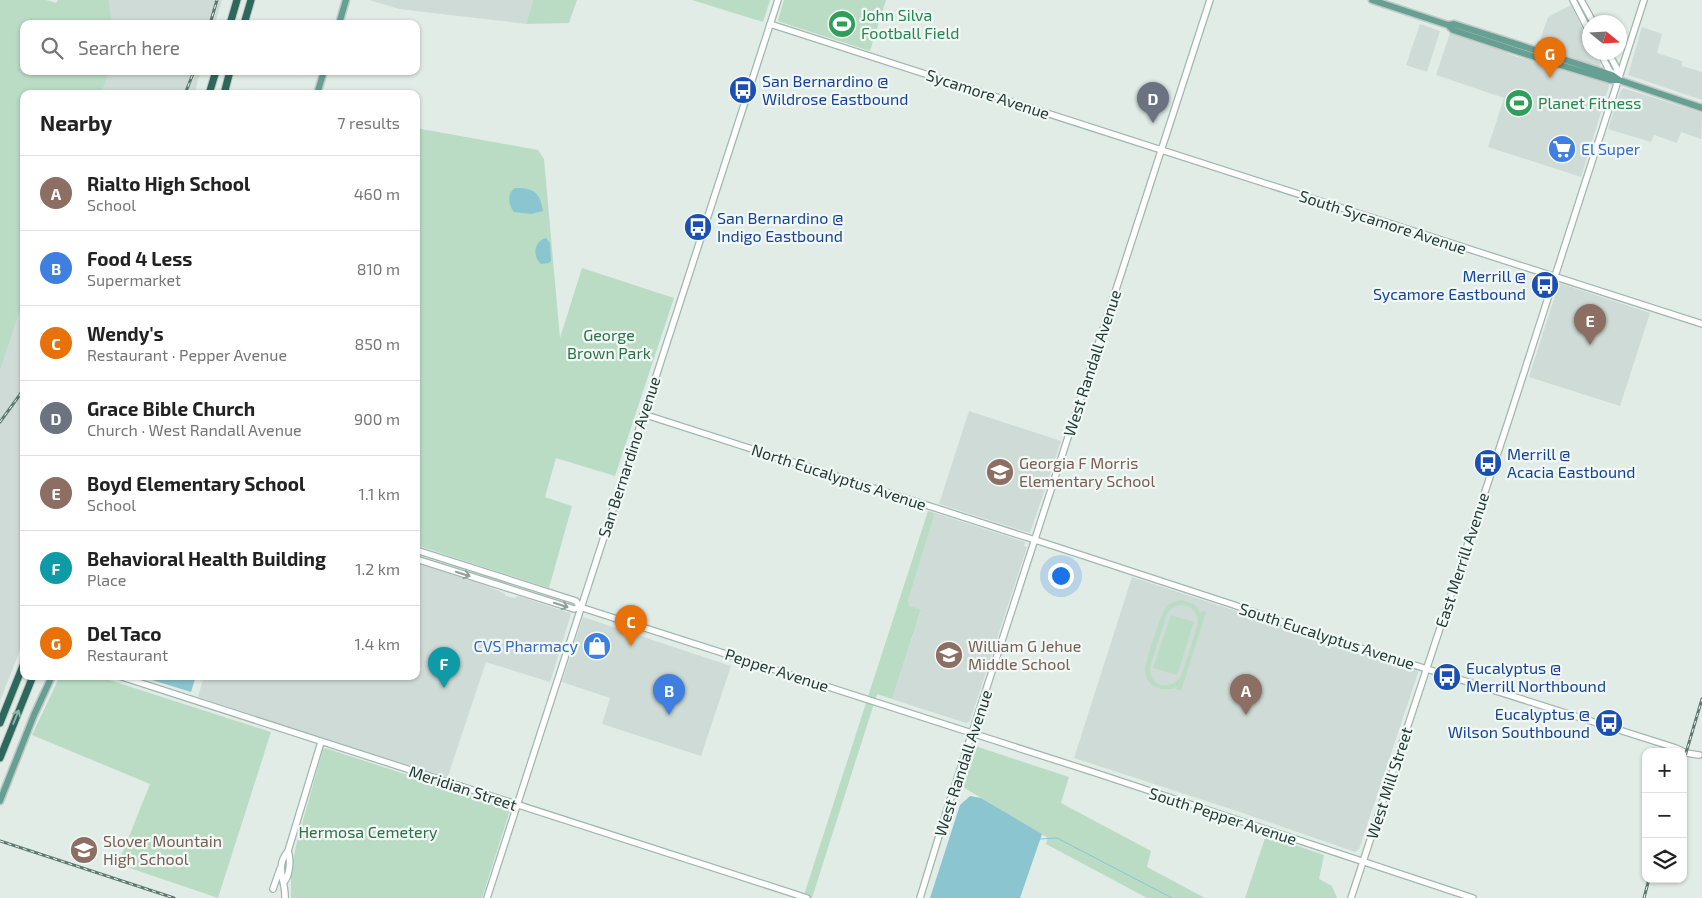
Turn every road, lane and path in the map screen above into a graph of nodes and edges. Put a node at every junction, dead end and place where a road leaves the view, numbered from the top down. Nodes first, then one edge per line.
1 (237, 0) edge
2 (251, 0) edge
3 (346, 0) edge
4 (778, 0) edge
5 (1210, 0) edge
6 (1372, 0) edge
7 (1573, 0) edge
8 (1581, 0) edge
9 (1644, 0) edge
10 (1589, 15) edge
11 (1582, 17) edge
12 (231, 20) edge
13 (245, 20) edge
14 (340, 20) edge
15 (770, 24) junction
16 (1448, 25) junction
17 (1602, 60) edge
18 (1603, 60) edge
19 (1612, 60) edge
20 (1599, 71) junction
21 (215, 75) edge
22 (229, 75) edge
23 (323, 75) edge
24 (1619, 80) junction
25 (210, 90) edge
26 (225, 90) edge
27 (318, 90) edge
28 (1702, 108) edge
29 (1064, 118) joint
30 (1162, 150) junction
31 (1554, 277) junction
32 (1702, 324) edge
33 (643, 414) junction
34 (1035, 541) junction
35 (420, 551) edge
36 (420, 560) edge
37 (580, 607) junction
38 (1427, 669) junction
39 (20, 672) edge
40 (31, 680) edge
41 (50, 680) edge
42 (131, 680) edge
43 (0, 723) edge
44 (973, 733) junction
45 (321, 742) junction
46 (1701, 756) edge
47 (0, 758) edge
48 (0, 801) edge
49 (516, 805) junction
50 (288, 851) junction
51 (1363, 862) junction
52 (281, 867) junction
53 (284, 882) junction
54 (273, 889) dead end
55 (285, 898) edge
56 (487, 898) edge
57 (807, 898) edge
58 (920, 898) edge
59 (1351, 898) edge
60 (1473, 898) edge

1 - 12 highway
2 - 13 highway
3 - 14 main road
4 - 15 street, San Bernardino Avenue
5 - 30 street, West Randall Avenue
6 - 16 main road
7 - 11 street
8 - 10 street
9 - 24 street, East Merrill Avenue
15 - 29 street, Sycamore Avenue
15 - 33 street, San Bernardino Avenue
16 - 20 main road
16 - 24 main road
17 - 20 street
18 - 24 street
19 - 24 street
20 - 24 main road
21 - 25 highway
22 - 26 highway
23 - 27 main road
24 - 28 main road
24 - 31 street, East Merrill Avenue
29 - 30 street, South Sycamore Avenue
30 - 31 street, South Sycamore Avenue
30 - 34 street, West Randall Avenue
31 - 32 street, South Sycamore Avenue
31 - 38 street, East Merrill Avenue
33 - 34 street, North Eucalyptus Avenue
33 - 37 street, San Bernardino Avenue
34 - 38 street, South Eucalyptus Avenue
34 - 44 street, West Randall Avenue
35 - 37 street, Pepper Avenue
36 -> 37 street, Pepper Avenue
37 - 44 street, Pepper Avenue
37 - 49 street, San Bernardino Avenue
38 - 46 street, South Eucalyptus Avenue
38 - 51 street, West Mill Street
39 - 43 highway
47 -> 40 highway
41 - 48 main road
42 - 45 street, Meridian Street
44 - 51 street, South Pepper Avenue
44 - 58 street, West Randall Avenue
45 - 49 street, Meridian Street
45 - 50 street
49 - 56 street, San Bernardino Avenue
49 - 57 street, Meridian Street
50 - 52 street
50 - 53 street
51 - 59 street, West Mill Street
51 - 60 street, South Pepper Avenue
52 - 53 street
52 - 54 street
53 - 55 street

